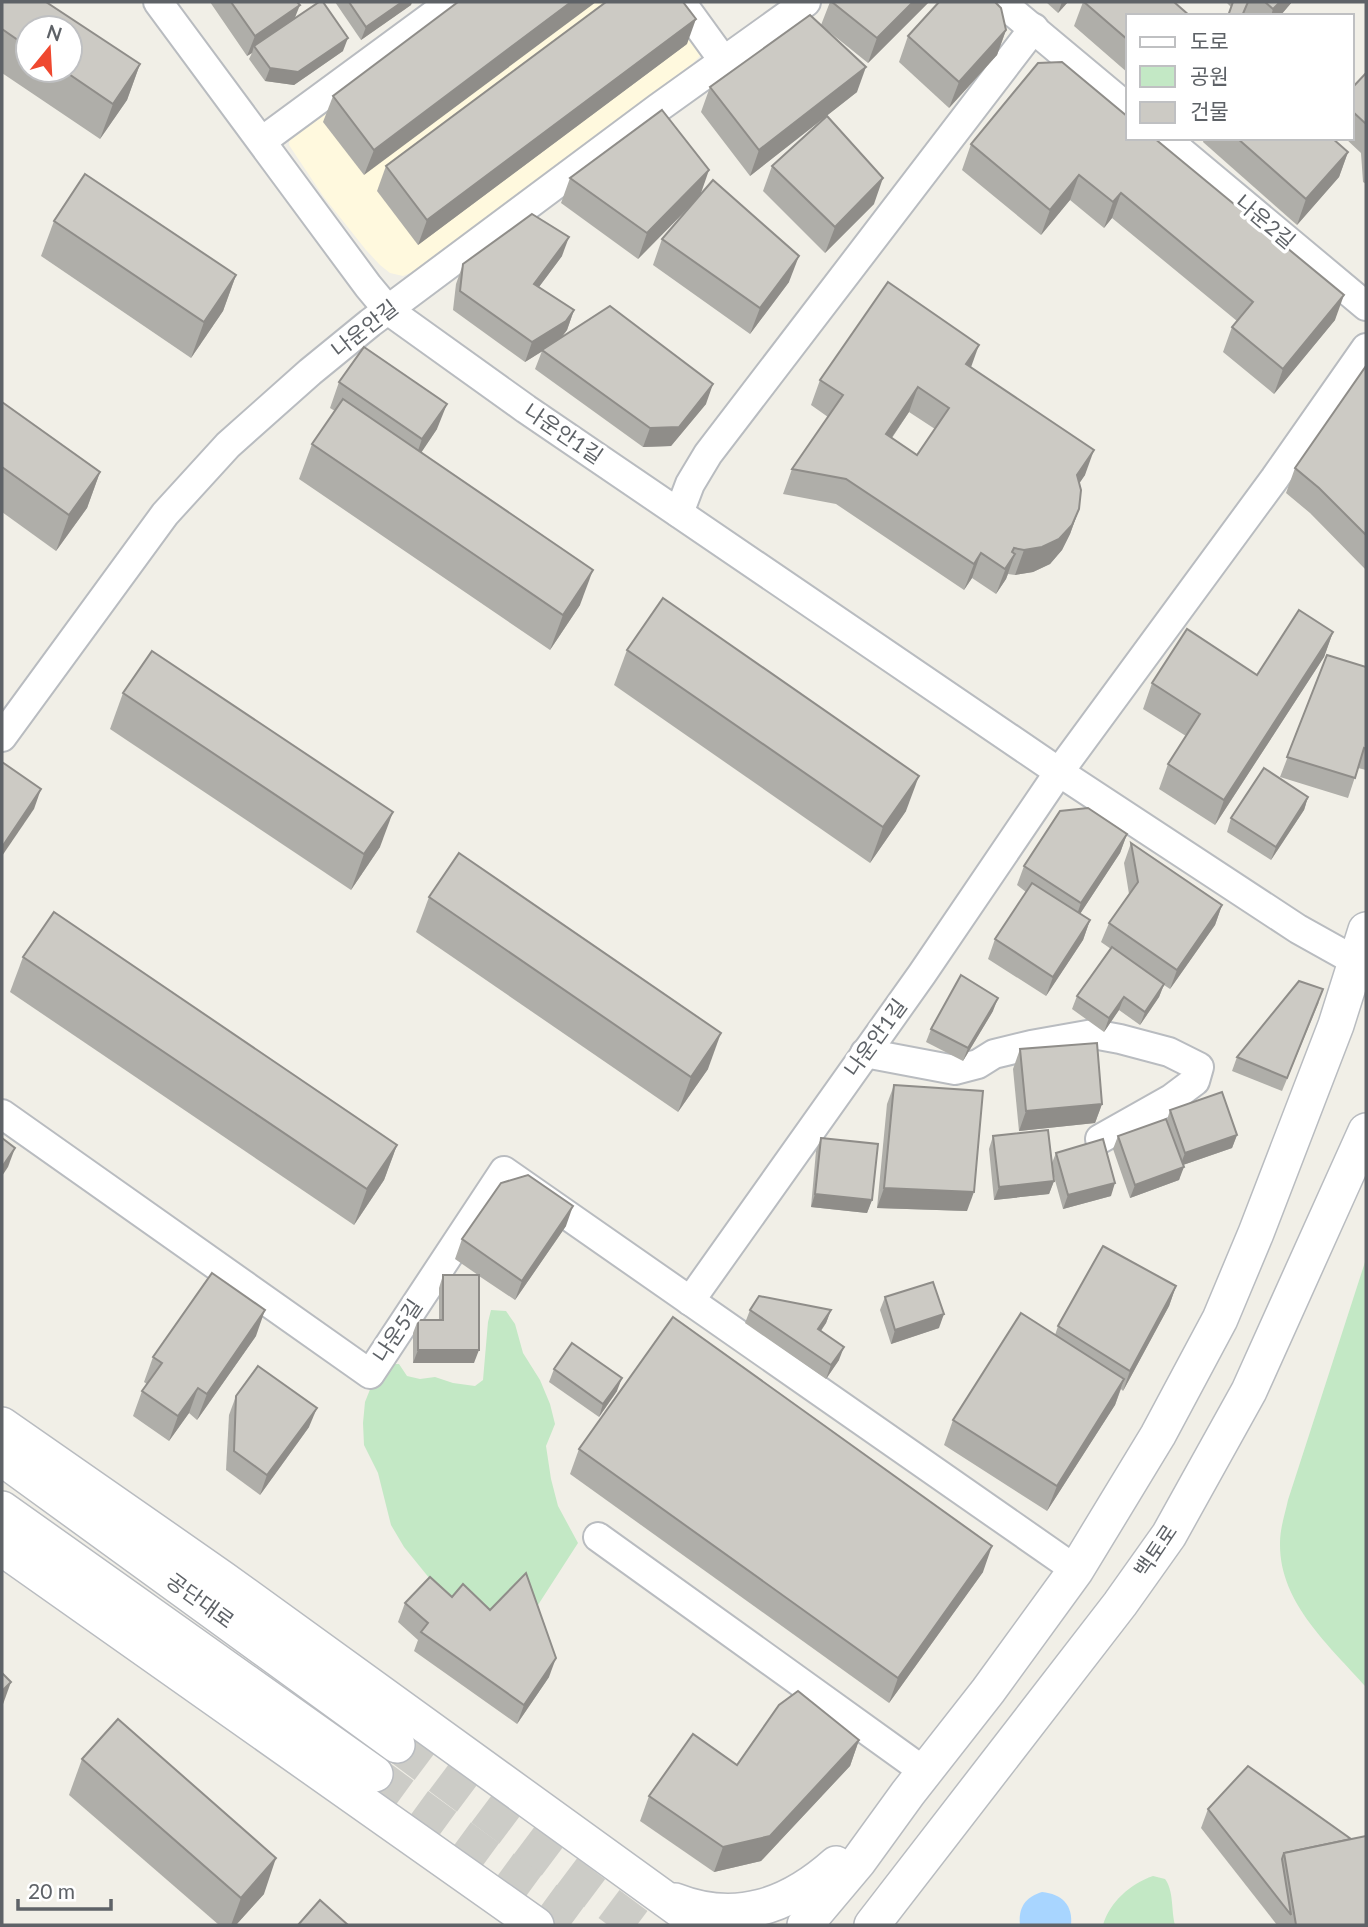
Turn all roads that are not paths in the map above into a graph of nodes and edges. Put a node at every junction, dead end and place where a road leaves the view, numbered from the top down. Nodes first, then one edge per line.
1 (158, 2) edge
2 (451, 2) edge
3 (681, 2) edge
4 (806, 2) edge
5 (1001, 2) edge
6 (1034, 28) junction
7 (723, 60) junction
8 (1126, 106) edge
9 (1167, 140) edge
10 (262, 141) junction
11 (1366, 306) edge
12 (388, 310) junction
13 (1366, 348) edge
14 (679, 513) junction
15 (2, 737) edge
16 (1059, 772) junction
17 (1363, 953) edge
18 (864, 1053) junction
19 (2, 1114) edge
20 (1366, 1131) edge
21 (1100, 1139) edge
22 (690, 1301) junction
23 (2, 1425) edge
24 (2, 1458) edge
25 (2, 1509) edge
26 (598, 1537) dead end
27 (2, 1548) edge
28 (1076, 1570) junction
29 (397, 1745) tunnel mouth
30 (375, 1774) tunnel mouth
31 (917, 1782) junction
32 (935, 1846) junction
33 (657, 1894) junction
34 (536, 1925) edge
35 (701, 1925) edge
36 (805, 1925) edge
37 (872, 1925) edge
38 (903, 1925) edge

1 - 10 street, 나운안1길
2 - 10 street
3 - 7 street
4 - 7 street, 나운안길
5 - 6 street
6 - 8 street
6 - 14 street
7 - 12 street, 나운안길
9 - 11 street, 나운2길
10 - 12 street, 나운안1길
12 - 14 street, 나운안1길
12 - 15 street, 나운안길
13 - 16 street
14 - 16 street, 나운안1길
16 - 17 street, 나운안1길
16 - 18 street, 나운안1길
17 - 28 street
18 - 21 street
18 - 22 street, 나운안1길
19 - 22 street, 나운5길
20 - 32 street, 백토로
22 - 28 street
23 - 33 street
24 - 29 street, 공단대로
25 - 30 street, 공단대로
26 - 31 street
27 - 34 street
28 - 31 street
31 - 33 street
31 - 36 street
32 - 37 street, 백토로
32 - 38 street
33 - 35 street

